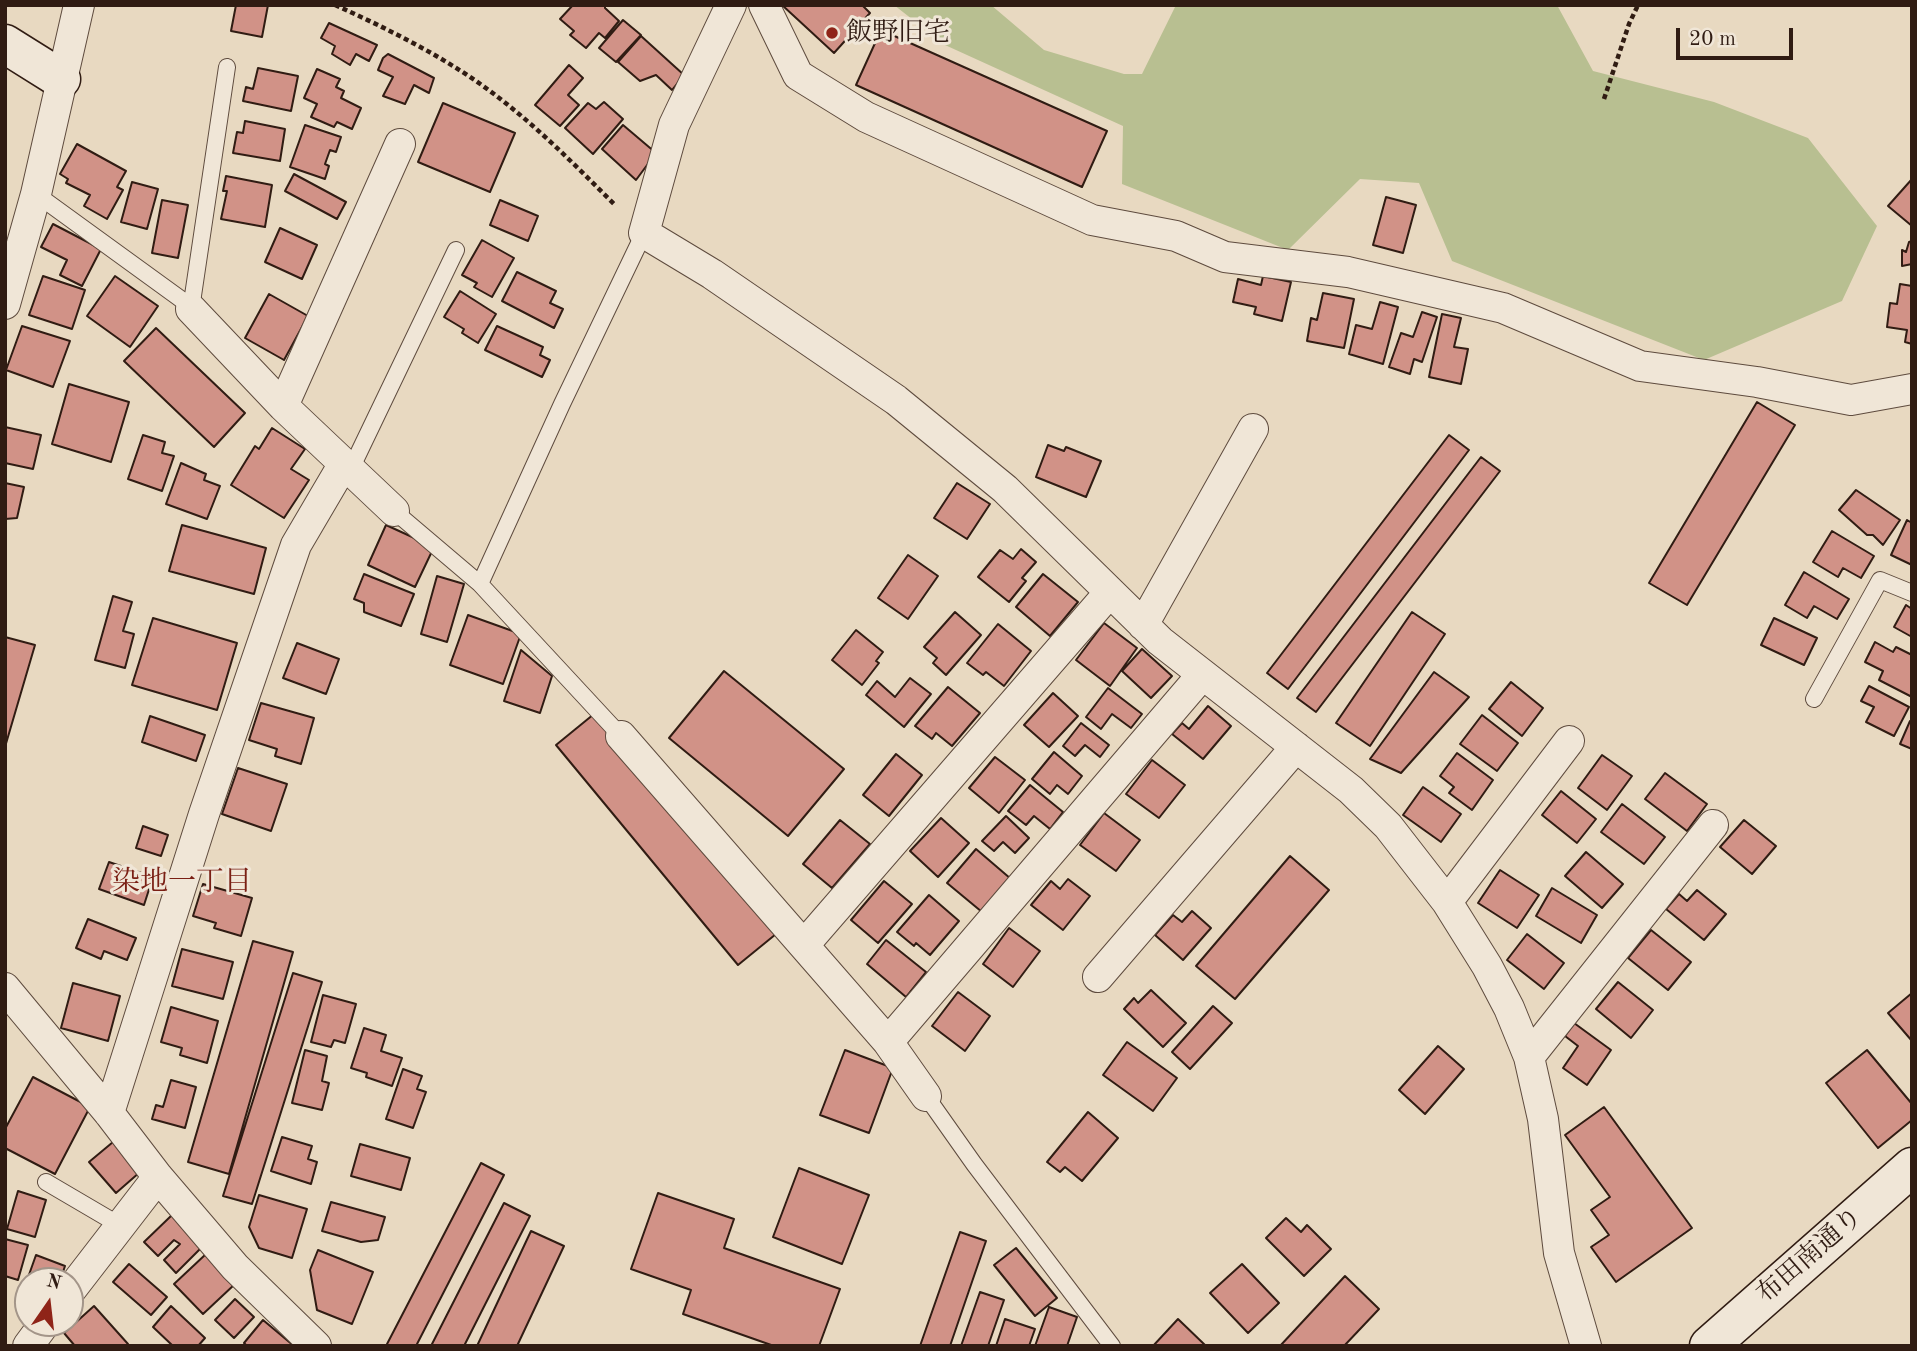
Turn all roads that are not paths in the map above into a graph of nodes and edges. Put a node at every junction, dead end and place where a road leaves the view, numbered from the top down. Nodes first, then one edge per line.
1 (79, 5) edge
2 (731, 5) edge
3 (764, 5) edge
4 (5, 44) edge
5 (227, 67) dead end
6 (61, 79) junction
7 (400, 144) dead end
8 (36, 194) junction
9 (644, 233) junction
10 (456, 250) dead end
11 (5, 304) edge
12 (191, 309) junction
13 (1912, 389) edge
14 (283, 406) junction
15 (1253, 429) dead end
16 (347, 468) junction
17 (394, 511) joint
18 (480, 584) junction
19 (1110, 592) junction
20 (1912, 593) edge
21 (1143, 625) junction
22 (1202, 675) junction
23 (1814, 699) dead end
24 (621, 736) joint
25 (1570, 741) dead end
26 (1296, 747) junction
27 (1713, 825) dead end
28 (1447, 902) junction
29 (804, 945) junction
30 (1097, 977) dead end
31 (5, 988) edge
32 (888, 1042) junction
33 (1529, 1058) junction
34 (926, 1096) joint
35 (109, 1113) junction
36 (1912, 1167) edge
37 (158, 1177) junction
38 (46, 1182) dead end
39 (121, 1226) junction
40 (84, 1273) edge
41 (316, 1346) edge
42 (1112, 1346) edge
43 (1586, 1346) edge
44 (1709, 1346) edge

1 - 6 street
2 - 9 street
3 - 13 street
4 - 6 street
5 - 12 lane
6 - 8 street
7 - 14 street
8 - 11 street
8 - 12 lane
9 - 18 lane
9 - 19 street
10 - 16 lane
12 - 14 street
14 - 16 street
15 - 21 street
16 - 17 street
16 - 35 street
17 - 18 lane
18 - 24 lane
19 - 21 street
19 - 29 street
20 - 23 lane
21 - 22 street
22 - 26 street
22 - 32 street
24 - 29 street
25 - 28 street
26 - 28 street
26 - 30 street
27 - 33 street
28 - 33 street
29 - 32 street
31 - 35 street
32 - 34 street
33 - 43 street
34 - 42 lane
35 - 37 street
36 - 44 street, 布田南通り
37 - 39 street
37 - 41 street
38 - 39 lane
39 - 40 street

